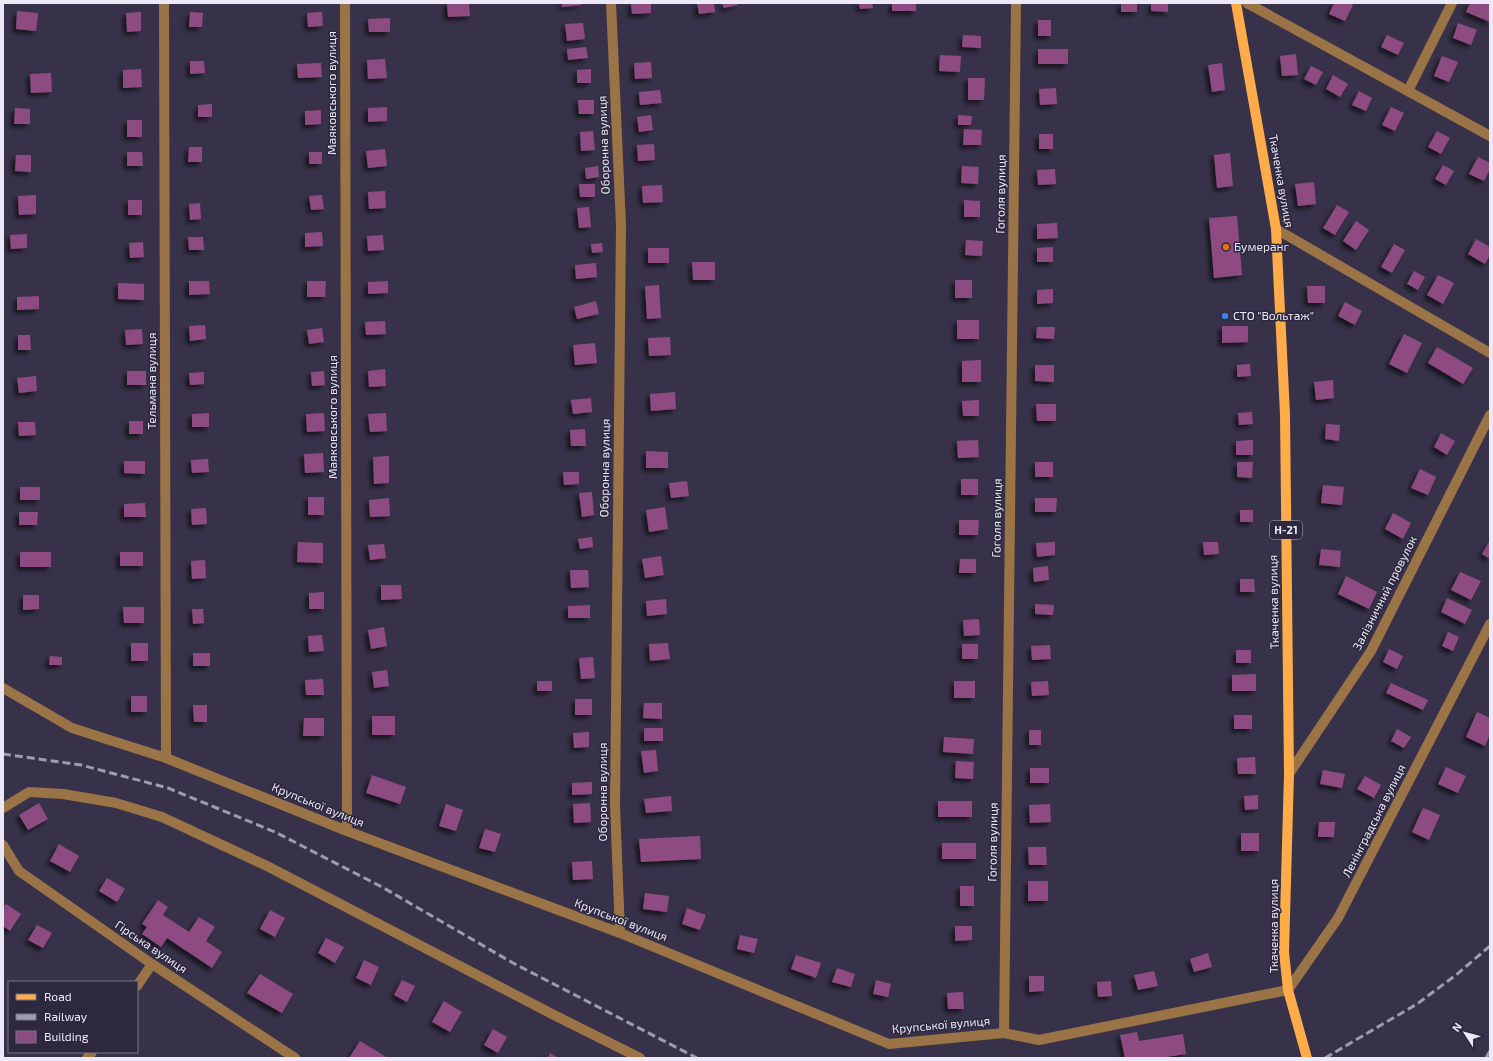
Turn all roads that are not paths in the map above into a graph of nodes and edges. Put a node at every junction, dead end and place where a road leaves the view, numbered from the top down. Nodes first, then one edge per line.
1 (164, 3) edge
2 (345, 3) edge
3 (611, 3) edge
4 (1016, 3) edge
5 (1236, 3) edge
6 (1247, 3) edge
7 (1452, 3) edge
8 (1408, 91) junction
9 (1490, 136) edge
10 (1276, 228) junction
11 (1490, 352) edge
12 (1490, 415) edge
13 (1490, 624) edge
14 (3, 688) edge
15 (166, 758) junction
16 (1289, 774) junction
17 (3, 808) edge
18 (347, 831) junction
19 (3, 845) edge
20 (620, 933) junction
21 (152, 964) junction
22 (138, 985) edge
23 (1288, 990) junction
24 (1004, 1033) junction
25 (296, 1058) edge
26 (640, 1058) edge
27 (1307, 1058) edge

1 - 15 street, Тельмана вулиця
2 - 18 street, Маяковського вулиця
3 - 20 street, Оборонна вулиця
4 - 24 street, Гоголя вулиця
5 - 10 main road, Ткаченка вулиця / Н-21
6 - 8 street
7 - 8 street
8 - 9 street
10 - 11 street
10 - 16 main road, Ткаченка вулиця / Н-21
12 - 16 street, Залізничний провулок
13 - 23 street, Ленінградська вулиця
14 - 15 street, Крупської вулиця
15 - 18 street, Крупської вулиця
16 - 23 main road, Ткаченка вулиця / Н-21
17 - 26 street
18 - 20 street, Крупської вулиця
19 - 21 street, Гірська вулиця
20 - 24 street, Крупської вулиця
21 - 22 street
21 - 25 street, Гірська вулиця
23 - 24 street, Крупської вулиця
23 - 27 main road, Ткаченка вулиця / Н-21

